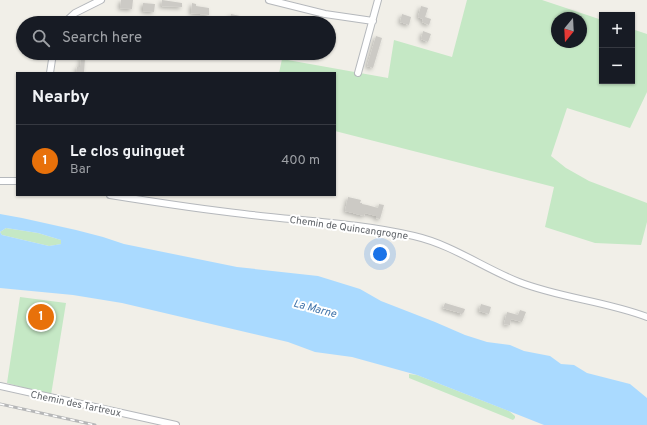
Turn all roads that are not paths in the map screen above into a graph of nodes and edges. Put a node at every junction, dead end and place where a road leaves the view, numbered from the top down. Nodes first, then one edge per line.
1 (101, 0) edge
2 (269, 0) edge
3 (378, 0) edge
4 (72, 16) edge
5 (373, 21) junction
6 (51, 60) edge
7 (50, 72) edge
8 (358, 73) dead end
9 (0, 180) edge
10 (16, 182) edge
11 (117, 196) edge
12 (647, 317) edge
13 (0, 386) edge
14 (176, 425) edge

1 - 4 street
2 - 5 street
3 - 5 street
5 - 8 street
6 - 7 street
9 - 10 street
11 - 12 street, Chemin de Quincangrogne
13 - 14 street, Chemin des Tartreux

